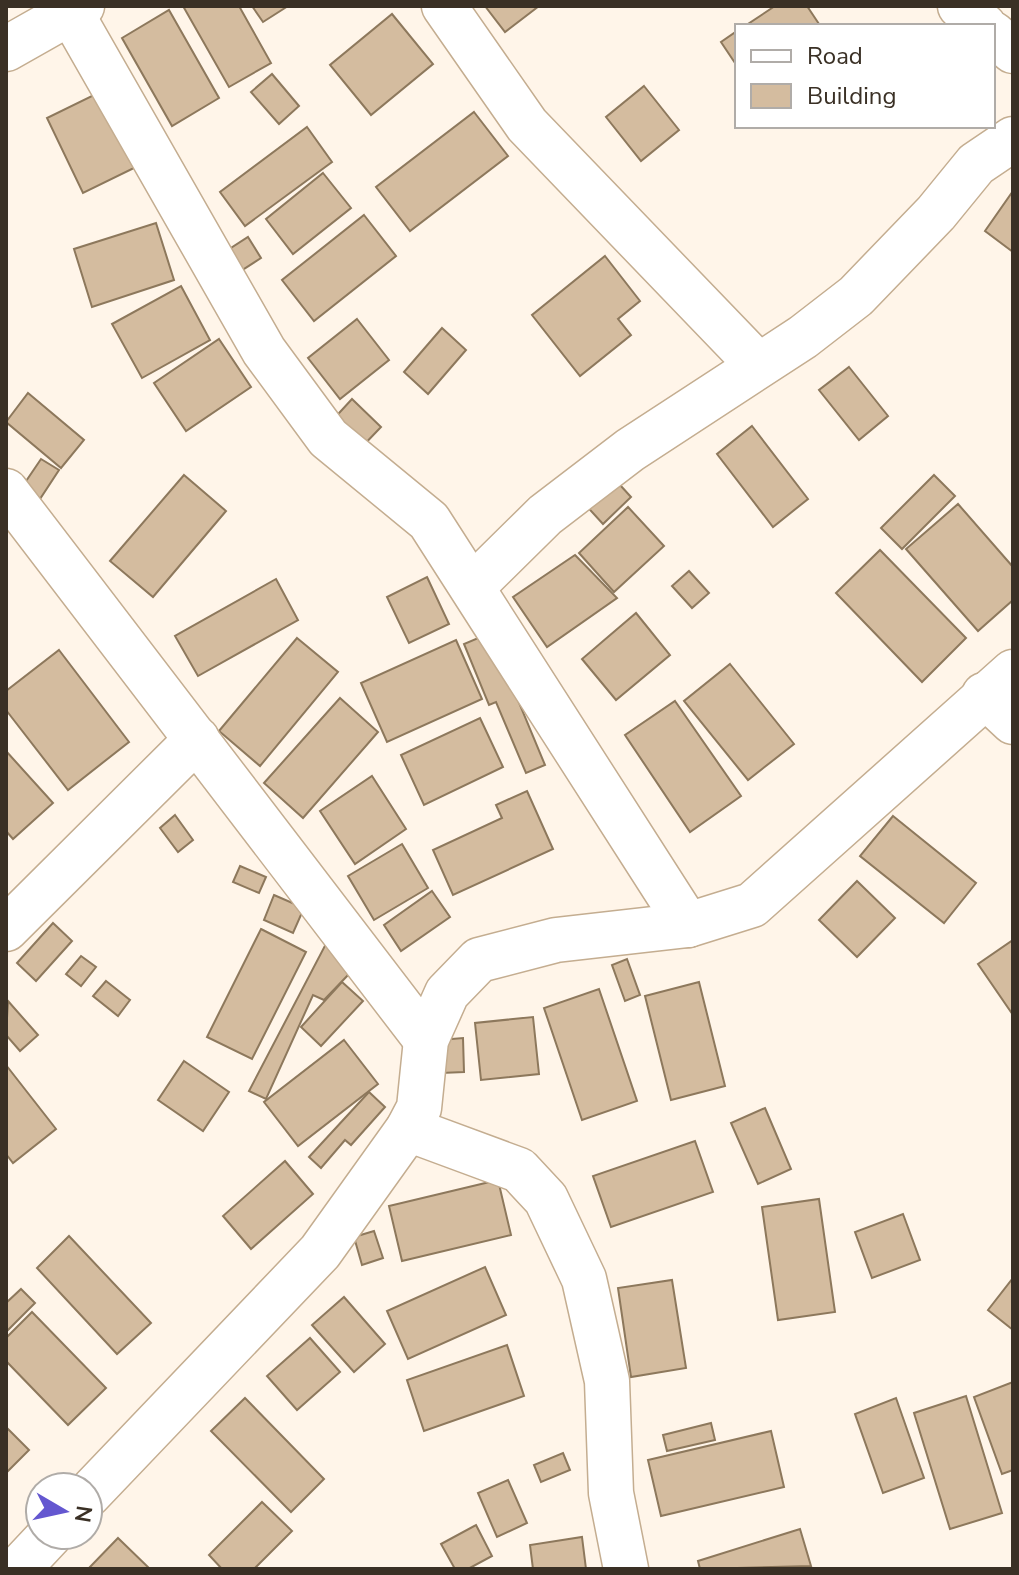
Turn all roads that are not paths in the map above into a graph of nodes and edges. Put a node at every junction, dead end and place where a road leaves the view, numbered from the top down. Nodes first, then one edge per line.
1 (444, 6) edge
2 (960, 6) edge
3 (74, 8) edge
4 (982, 24) edge
5 (995, 36) edge
6 (6, 49) edge
7 (1013, 51) edge
8 (1013, 139) edge
9 (758, 365) junction
10 (7, 496) edge
11 (473, 586) junction
12 (1003, 697) edge
13 (197, 739) junction
14 (688, 925) junction
15 (6, 929) edge
16 (426, 1040) junction
17 (408, 1129) junction
18 (104, 1478) edge
19 (35, 1551) edge
20 (18, 1569) edge
21 (626, 1569) edge

1 - 9 street
2 - 4 street
3 - 6 street
3 - 11 street
5 - 7 street
8 - 9 street
9 - 11 street
10 - 13 street
11 - 14 street
12 - 14 street
13 - 15 street
13 - 16 street
14 - 16 street
16 - 17 street
17 - 18 street
17 - 21 street
19 - 20 street

